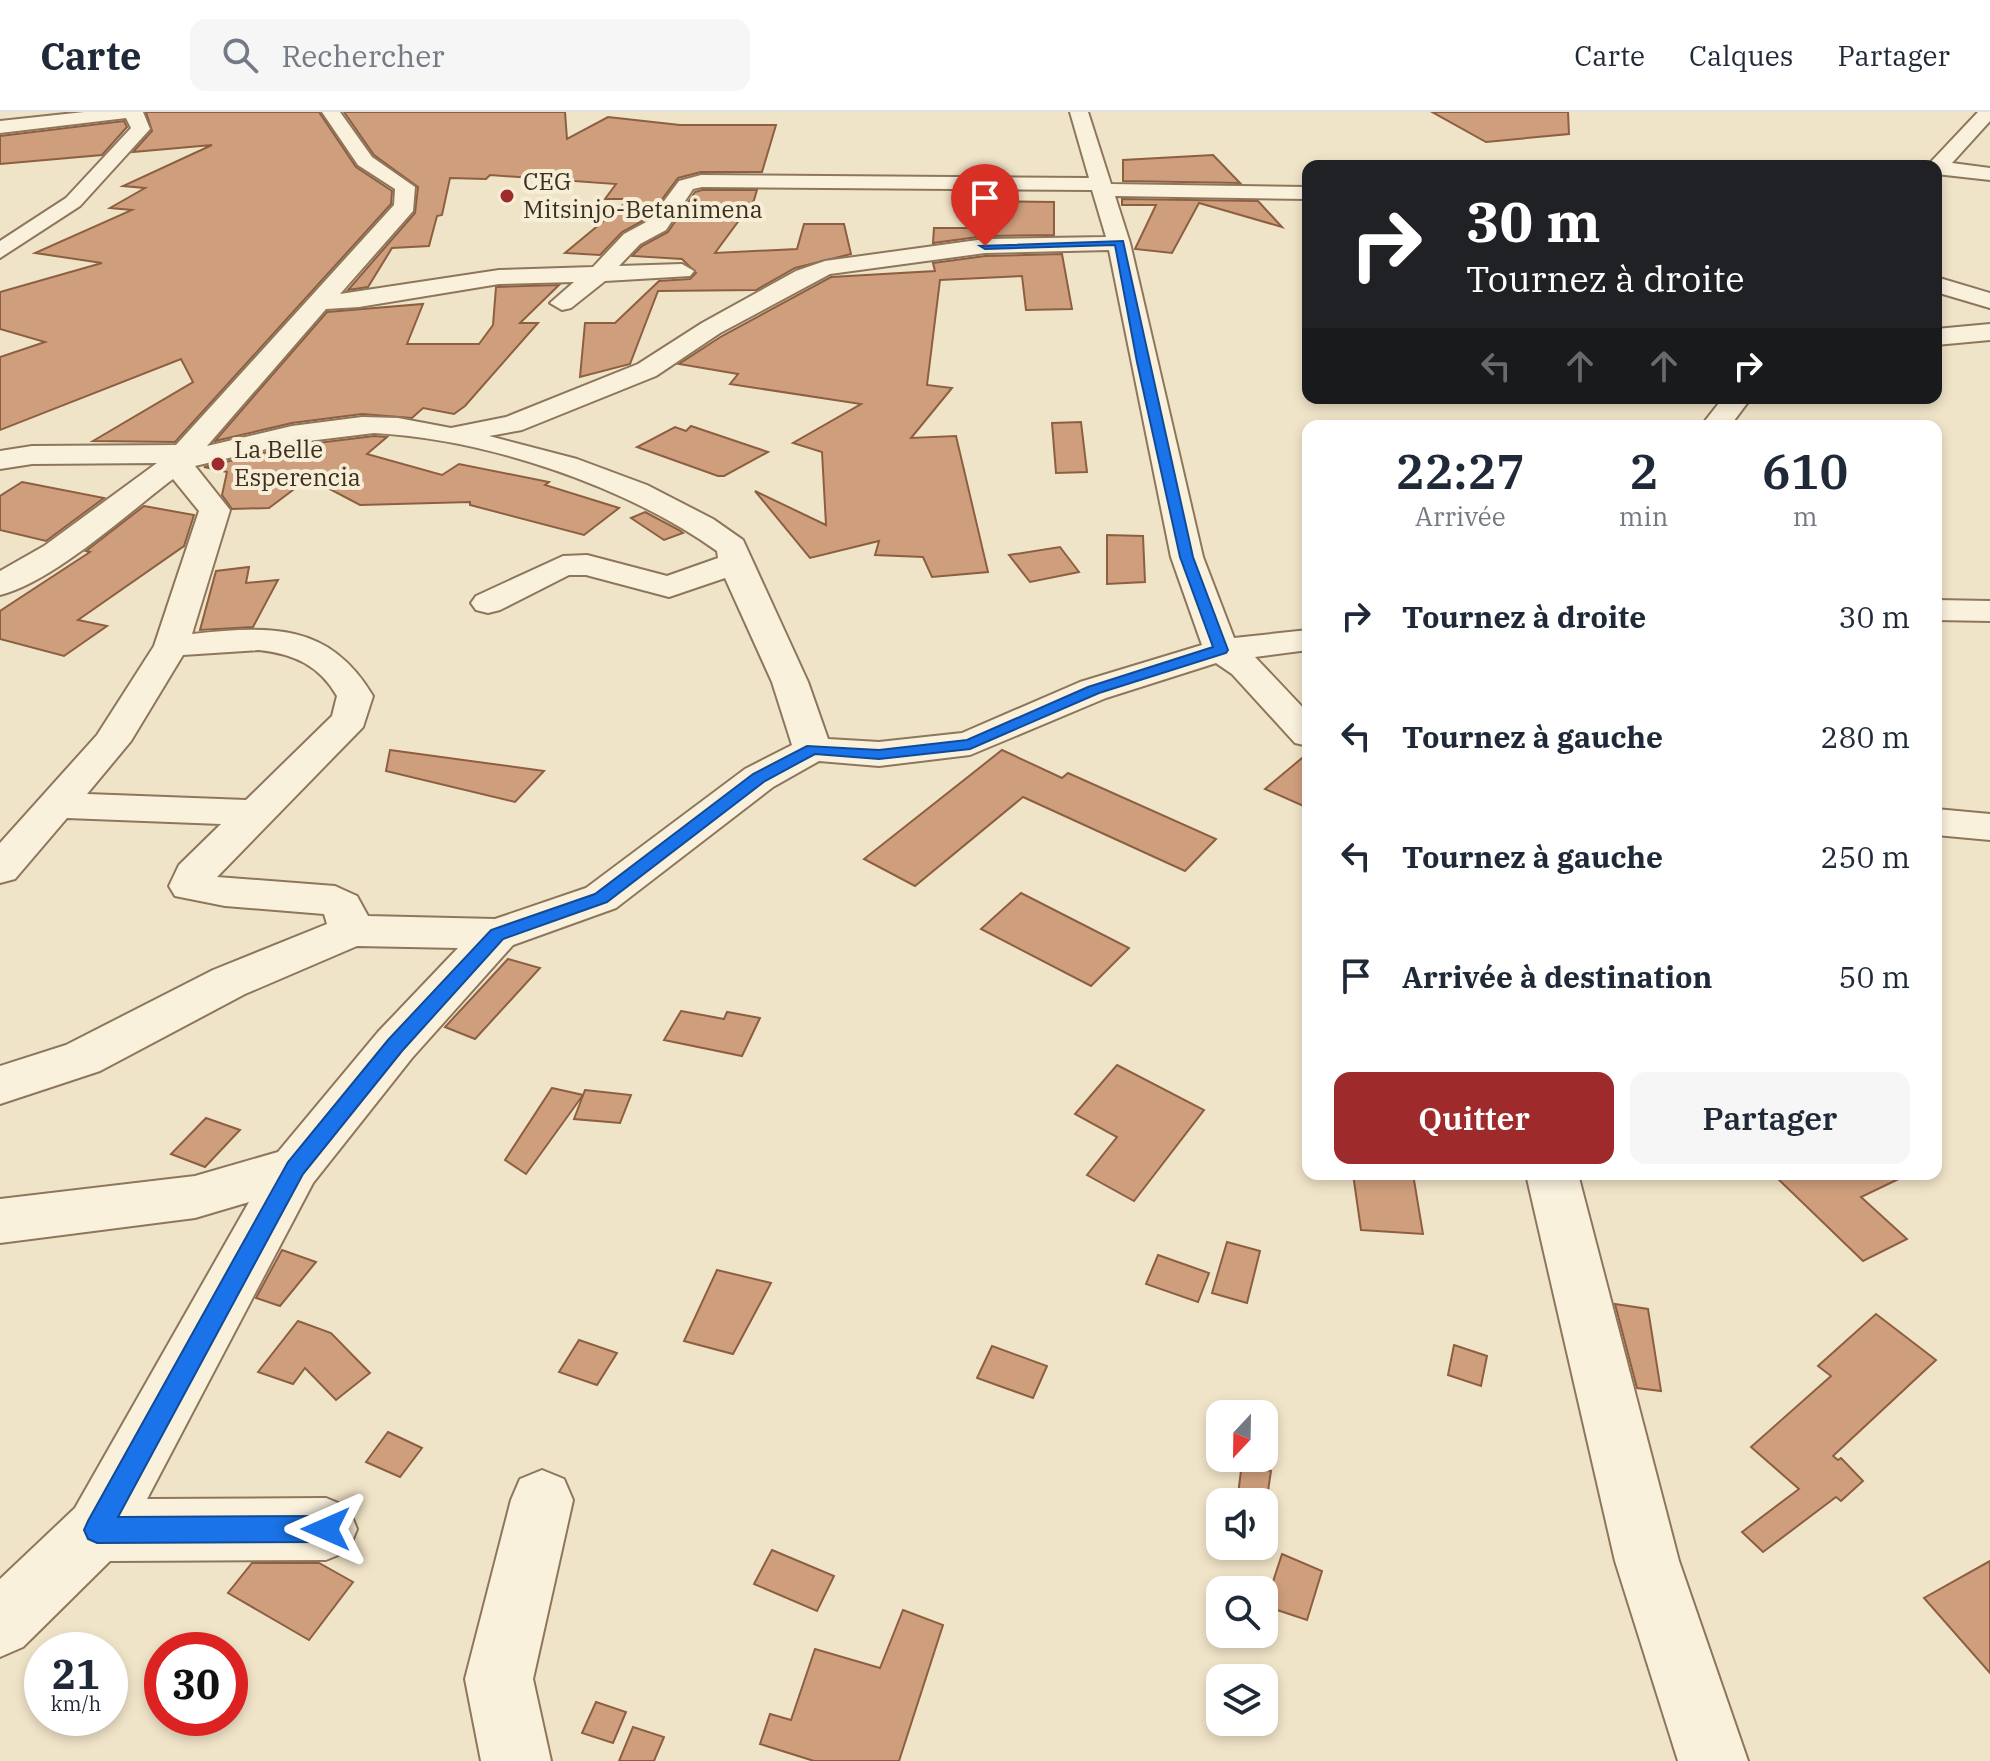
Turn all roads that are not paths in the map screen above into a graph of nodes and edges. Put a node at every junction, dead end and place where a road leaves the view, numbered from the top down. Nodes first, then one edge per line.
1 (132, 112) edge
2 (331, 112) edge
3 (1079, 112) edge
4 (1988, 112) edge
5 (0, 127) edge
6 (1942, 161) edge
7 (1942, 168) edge
8 (1990, 174) edge
9 (1101, 187) junction
10 (1302, 193) edge
11 (1119, 243) junction
12 (0, 251) edge
13 (682, 271) dead end
14 (600, 273) junction
15 (1942, 286) edge
16 (1990, 301) edge
17 (323, 302) junction
18 (562, 303) dead end
19 (1990, 332) edge
20 (1942, 336) edge
21 (1732, 404) edge
22 (1720, 420) edge
23 (431, 433) junction
24 (180, 458) junction
25 (0, 460) edge
26 (735, 563) junction
27 (0, 585) edge
28 (488, 603) dead end
29 (1942, 610) edge
30 (1990, 611) edge
31 (1302, 641) edge
32 (171, 646) junction
33 (1221, 650) junction
34 (1302, 728) edge
35 (813, 749) junction
36 (56, 805) junction
37 (254, 813) junction
38 (1942, 823) edge
39 (1990, 827) edge
40 (0, 869) edge
41 (352, 931) junction
42 (497, 934) junction
43 (0, 1085) edge
44 (295, 1168) junction
45 (1553, 1180) edge
46 (0, 1221) edge
47 (542, 1500) dead end
48 (326, 1529) dead end
49 (97, 1530) junction
50 (0, 1624) edge
51 (516, 1761) edge
52 (1713, 1761) edge

1 - 5 street
1 - 12 street
2 - 17 street
3 - 9 street
4 - 6 street
7 - 8 street
9 - 10 street
9 - 11 street
9 - 14 street
11 - 23 street
11 - 33 street
13 - 14 street
14 - 17 street
14 - 18 street
15 - 16 street
17 - 24 street
19 - 20 street
21 - 22 street
23 - 24 street
23 - 26 street
24 - 25 street
24 - 27 street
24 - 32 street
26 - 28 street
26 - 35 street
29 - 30 street
31 - 33 street
32 - 36 street
32 - 37 street
33 - 34 street
33 - 35 street
35 - 42 street
36 - 37 street
36 - 40 street
37 - 41 street
38 - 39 street
41 - 42 street
41 - 43 street
42 - 44 street
44 - 46 street
44 - 49 street
45 - 52 street
47 - 51 street
48 - 49 street
49 - 50 street

